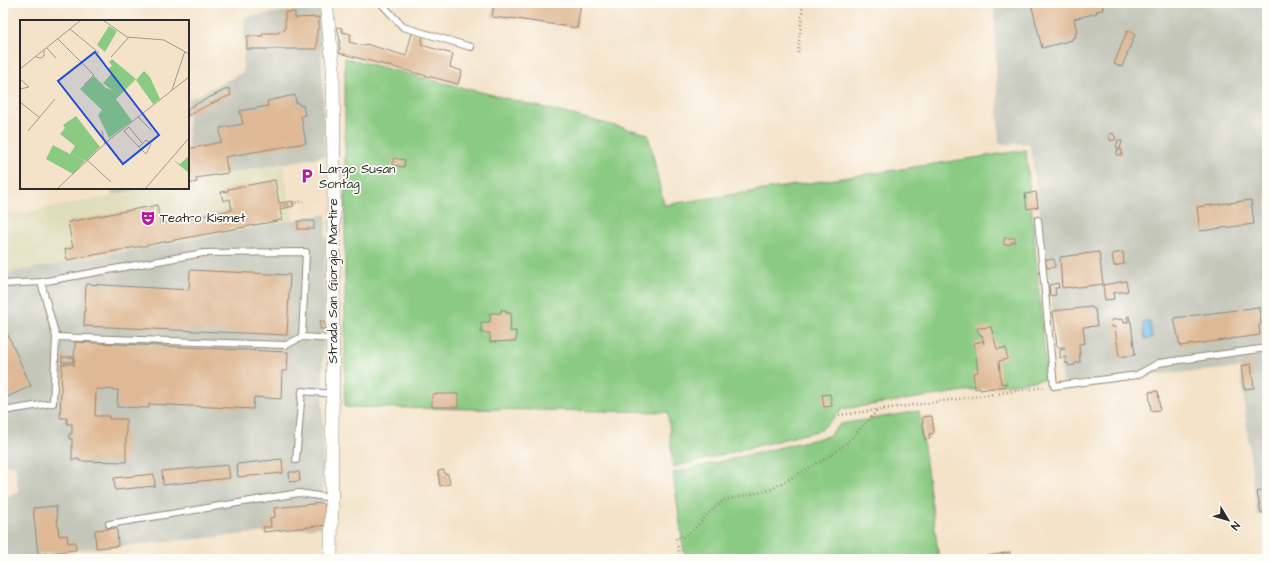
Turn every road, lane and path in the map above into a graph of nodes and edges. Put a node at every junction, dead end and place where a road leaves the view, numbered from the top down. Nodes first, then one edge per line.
1 (326, 3) edge
2 (381, 3) edge
3 (803, 3) edge
4 (471, 47) dead end
5 (798, 53) dead end
6 (304, 201) dead end
7 (280, 206) dead end
8 (1038, 220) dead end
9 (41, 282) junction
10 (3, 284) edge
11 (56, 337) junction
12 (302, 337) junction
13 (333, 339) junction
14 (1267, 348) edge
15 (1054, 386) junction
16 (333, 394) junction
17 (885, 409) junction
18 (3, 411) edge
19 (839, 415) dead end
20 (296, 460) dead end
21 (332, 498) junction
22 (109, 524) dead end
23 (331, 559) edge
24 (680, 559) edge

1 - 13 street, Strada San Giorgio Martire
2 - 4 lane
3 - 5 path
6 - 7 path
8 - 15 lane
9 - 10 lane
9 - 11 lane
9 - 12 lane
11 - 12 lane
11 - 18 lane
12 - 13 lane
13 - 16 street, Strada San Giorgio Martire
14 - 15 lane
15 - 17 path
16 - 20 lane
16 - 21 street, Strada San Giorgio Martire
17 - 19 path
17 - 24 path
21 - 22 lane
21 - 23 street, Strada San Giorgio Martire

